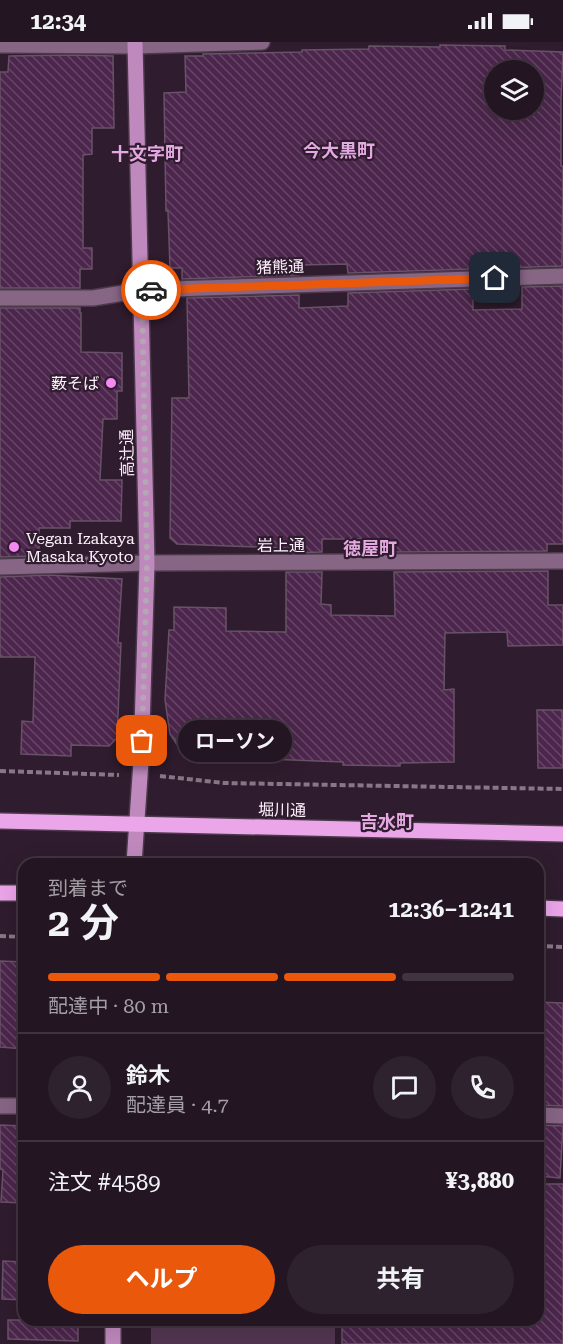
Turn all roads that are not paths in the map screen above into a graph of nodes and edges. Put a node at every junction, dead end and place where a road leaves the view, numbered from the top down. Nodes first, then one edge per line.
1 (262, 42) edge
2 (135, 44) edge
3 (0, 45) edge
4 (563, 276) edge
5 (142, 290) junction
6 (0, 298) edge
7 (563, 561) edge
8 (147, 564) junction
9 (0, 567) edge
10 (0, 821) edge
11 (137, 825) junction
12 (563, 834) edge
13 (134, 858) edge
14 (0, 893) edge
15 (18, 893) edge
16 (544, 908) edge
17 (563, 909) edge
18 (0, 1106) edge
19 (18, 1106) edge
20 (544, 1115) edge
21 (563, 1116) edge
22 (113, 1326) edge
23 (113, 1344) edge

1 - 2 street
2 - 3 street
2 - 5 street, 高辻通
4 - 5 street, 猪熊通
5 - 6 street, 猪熊通
5 - 8 street, 高辻通
7 - 8 street, 岩上通
8 - 9 street, 岩上通
8 - 11 street, 高辻通
10 - 11 main road, 堀川通
11 - 12 main road, 堀川通
11 - 13 street, 高辻通
14 - 15 main road
16 - 17 main road
18 - 19 street
20 - 21 street
22 - 23 street

